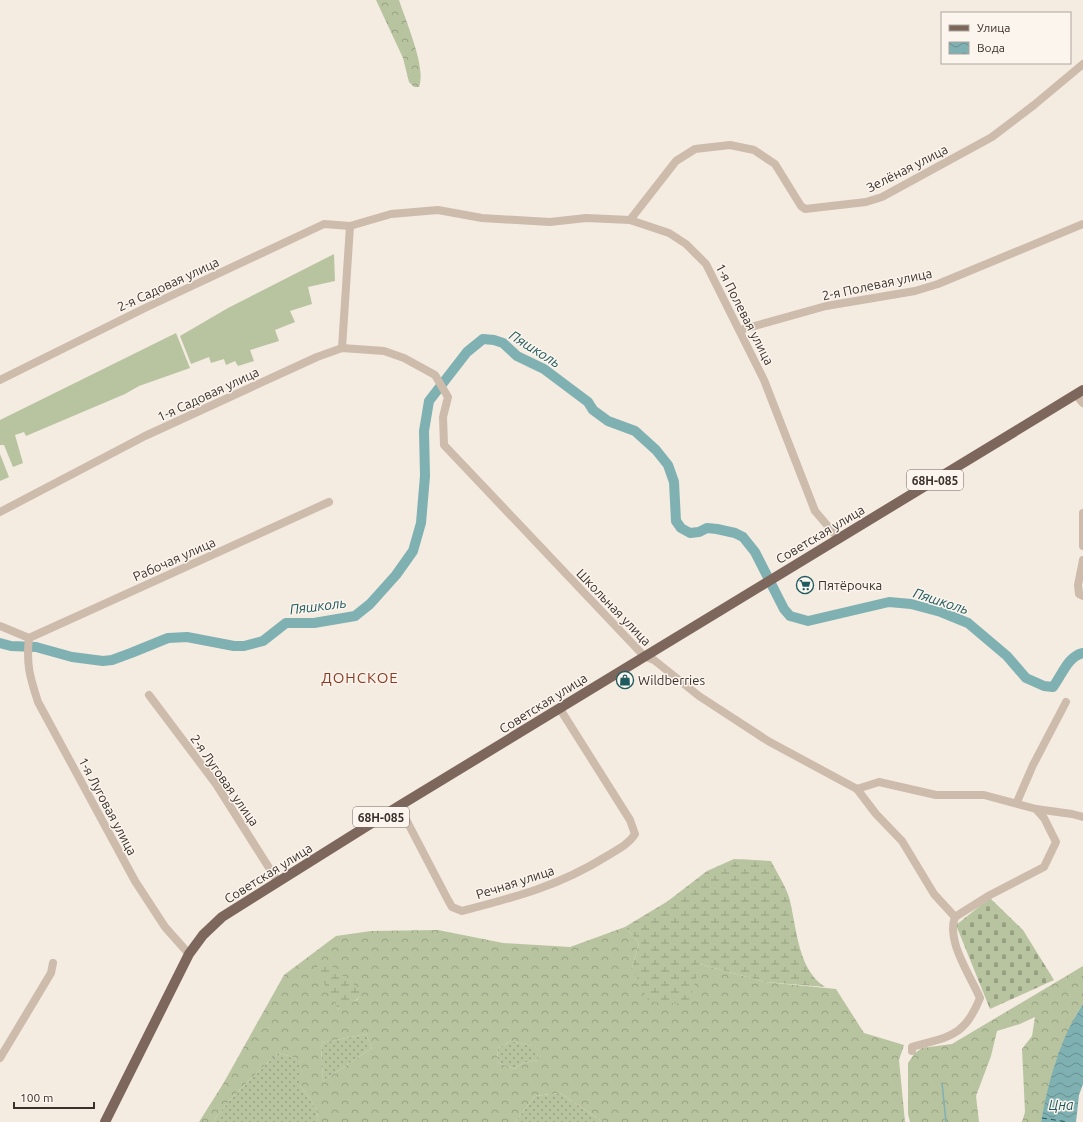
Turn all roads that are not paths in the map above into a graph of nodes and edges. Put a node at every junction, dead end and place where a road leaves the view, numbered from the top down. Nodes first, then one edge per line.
1 (1083, 64) edge
2 (630, 220) junction
3 (1083, 224) edge
4 (350, 226) junction
5 (740, 330) junction
6 (342, 348) junction
7 (0, 380) edge
8 (1080, 392) edge
9 (448, 397) joint
10 (1083, 403) edge
11 (329, 502) dead end
12 (0, 512) edge
13 (1083, 513) edge
14 (838, 538) junction
15 (1083, 546) edge
16 (1083, 560) edge
17 (1083, 596) edge
18 (0, 626) edge
19 (29, 638) junction
20 (644, 656) junction
21 (148, 695) dead end
22 (1066, 702) dead end
23 (560, 709) junction
24 (857, 789) junction
25 (1017, 802) junction
26 (399, 806) junction
27 (1036, 809) junction
28 (1083, 817) edge
29 (278, 882) junction
30 (955, 917) junction
31 (189, 954) junction
32 (53, 963) dead end
33 (912, 1051) dead end
34 (0, 1058) edge
35 (105, 1122) edge

1 - 2 street, Зелёная улица
2 - 4 street, 1-я Полевая улица
2 - 5 street, 1-я Полевая улица
3 - 5 street, 2-я Полевая улица
4 - 6 street
4 - 7 street, 2-я Садовая улица
5 - 14 street, 1-я Полевая улица
6 - 9 street, 1-я Садовая улица
6 - 12 street, 1-я Садовая улица
8 - 10 street
8 - 14 main road, Советская улица / 68Н-085
9 - 20 street, Школьная улица
11 - 19 street, Рабочая улица
13 - 15 street
14 - 20 main road, Советская улица / 68Н-085
16 - 17 street
18 - 19 street
19 - 31 street, 1-я Луговая улица
20 - 23 main road, Советская улица / 68Н-085
20 - 24 street, Школьная улица
21 - 29 street, 2-я Луговая улица
22 - 25 street
23 - 26 main road, Советская улица / 68Н-085
23 - 26 street, Речная улица
24 - 25 street
24 - 30 street, Школьная улица
25 - 27 street
26 - 29 main road, Советская улица / 68Н-085
27 - 28 street
27 - 30 street
29 - 31 main road, Советская улица / 68Н-085
30 - 33 street
31 - 35 main road, Советская улица / 68Н-085
32 - 34 street

